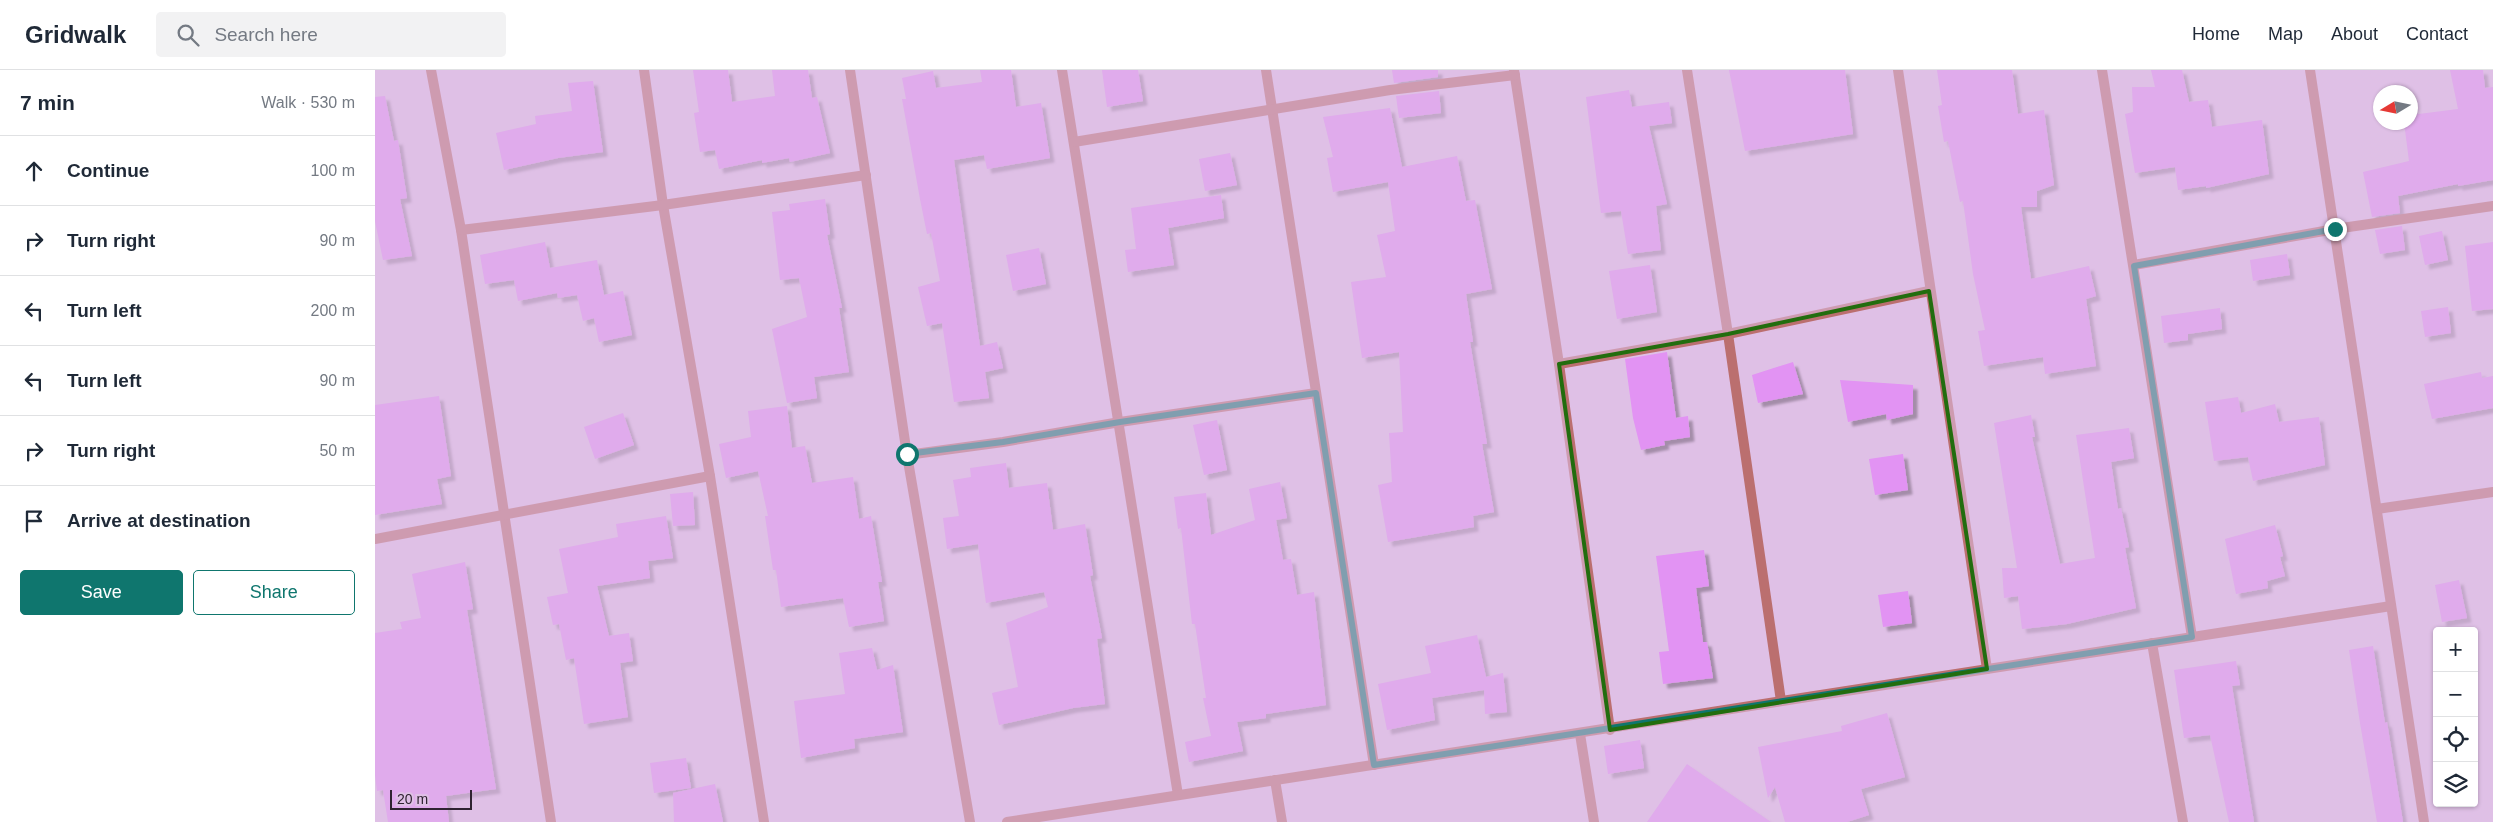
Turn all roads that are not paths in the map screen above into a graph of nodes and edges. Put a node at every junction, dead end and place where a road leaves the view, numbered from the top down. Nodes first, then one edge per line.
1 (431, 70) edge
2 (644, 70) edge
3 (849, 70) edge
4 (1062, 70) edge
5 (1266, 70) edge
6 (1687, 70) edge
7 (1898, 70) edge
8 (2102, 70) edge
9 (2310, 70) edge
10 (1514, 72) edge
11 (1273, 109) junction
12 (1074, 142) junction
13 (867, 176) junction
14 (663, 204) junction
15 (2493, 206) edge
16 (2335, 229) junction
17 (461, 230) junction
18 (2134, 266) junction
19 (1929, 291) junction
20 (1729, 334) junction
21 (1559, 364) junction
22 (1316, 393) junction
23 (1120, 422) junction
24 (907, 454) junction
25 (710, 476) junction
26 (2493, 492) edge
27 (2377, 509) junction
28 (505, 513) junction
29 (375, 539) edge
30 (2391, 606) junction
31 (2192, 637) junction
32 (2152, 644) junction
33 (1987, 669) junction
34 (1781, 701) junction
35 (1610, 730) junction
36 (1580, 734) junction
37 (1374, 765) junction
38 (1275, 780) junction
39 (1178, 796) junction
40 (1076, 811) junction
41 (551, 822) edge
42 (764, 822) edge
43 (970, 822) edge
44 (1007, 822) edge
45 (1078, 822) edge
46 (1282, 822) edge
47 (1594, 822) edge
48 (2183, 822) edge
49 (2424, 822) edge

1 - 17 street
2 - 14 street
3 - 13 street
4 - 12 street
5 - 11 street
6 - 20 street
7 - 19 street
8 - 18 street
9 - 16 street
10 - 11 street
10 - 21 street
11 - 12 street
11 - 22 street
12 - 23 street
13 - 14 street
13 - 24 street
14 - 17 street
14 - 25 street
15 - 16 street
16 - 18 street
16 - 27 street
17 - 28 street
18 - 31 street
19 - 20 street
19 - 33 street
20 - 21 street
20 - 34 street
21 - 35 street
22 - 23 street
22 - 37 street
23 - 24 street
23 - 39 street
24 - 43 street
25 - 28 street
25 - 42 street
26 - 27 street
27 - 30 street
28 - 29 street
28 - 41 street
30 - 31 street
30 - 49 street
31 - 32 street
32 - 33 street
32 - 48 street
33 - 34 street
34 - 35 street
35 - 36 street
36 - 37 street
36 - 47 street
37 - 38 street
38 - 39 street
38 - 46 street
39 - 40 street
40 - 44 street
40 - 45 street

